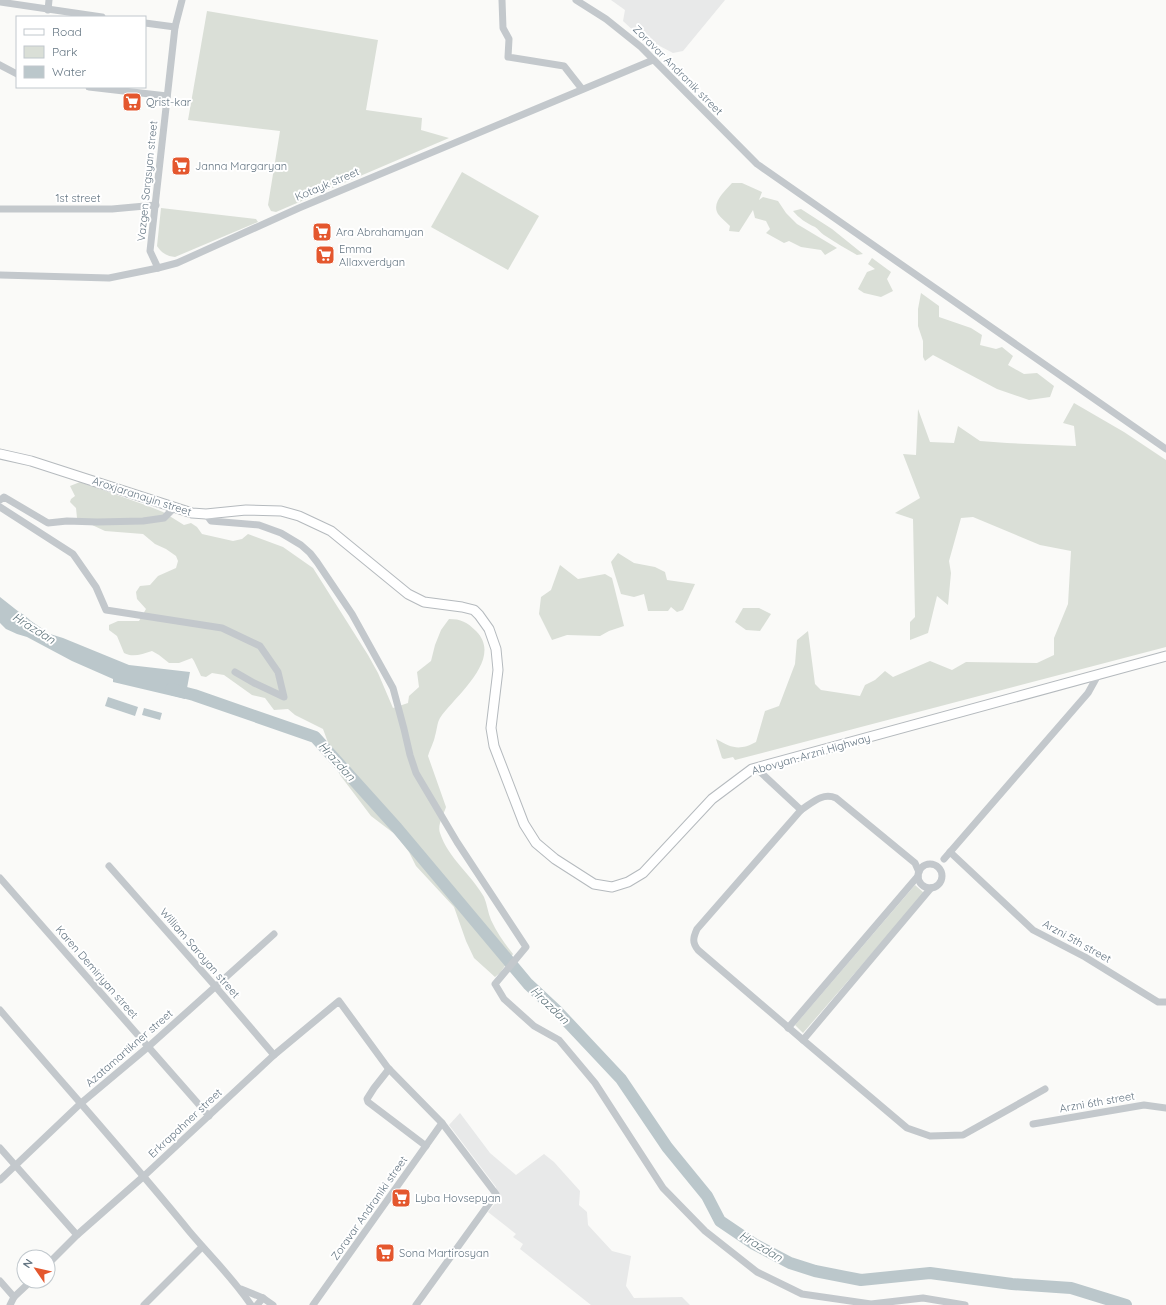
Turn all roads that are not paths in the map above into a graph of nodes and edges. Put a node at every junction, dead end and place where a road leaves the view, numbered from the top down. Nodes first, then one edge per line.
1 (49, 0) edge
2 (182, 0) edge
3 (502, 0) edge
4 (576, 0) edge
5 (0, 2) edge
6 (48, 10) junction
7 (94, 16) edge
8 (146, 23) edge
9 (175, 27) junction
10 (652, 60) junction
11 (0, 65) edge
12 (16, 73) edge
13 (98, 88) edge
14 (582, 89) junction
15 (167, 96) junction
16 (156, 205) junction
17 (0, 209) edge
18 (158, 268) junction
19 (0, 275) edge
20 (1166, 449) edge
21 (0, 454) edge
22 (0, 500) edge
23 (0, 507) edge
24 (174, 508) junction
25 (206, 514) junction
26 (1166, 656) edge
27 (235, 672) dead end
28 (1098, 675) junction
29 (494, 746) joint
30 (756, 768) junction
31 (801, 810) junction
32 (950, 852) junction
33 (944, 859) dead end
34 (915, 863) junction
35 (109, 866) dead end
36 (924, 866) junction
37 (918, 874) junction
38 (0, 878) edge
39 (931, 888) junction
40 (274, 934) dead end
41 (215, 986) junction
42 (1166, 1002) edge
43 (0, 1010) edge
44 (788, 1028) junction
45 (803, 1040) junction
46 (148, 1047) junction
47 (274, 1056) junction
48 (389, 1069) junction
49 (1045, 1089) dead end
50 (80, 1104) junction
51 (1166, 1108) edge
52 (209, 1116) junction
53 (442, 1123) junction
54 (1032, 1124) dead end
55 (426, 1146) junction
56 (0, 1148) edge
57 (14, 1165) junction
58 (144, 1176) junction
59 (0, 1180) edge
60 (77, 1235) junction
61 (202, 1247) junction
62 (56, 1256) edge
63 (0, 1281) edge
64 (240, 1288) junction
65 (22, 1289) edge
66 (14, 1297) junction
67 (263, 1298) junction
68 (10, 1305) edge
69 (144, 1305) edge
70 (251, 1305) edge
71 (257, 1305) edge
72 (273, 1305) edge
73 (313, 1305) edge
74 (416, 1305) edge
75 (965, 1305) edge

1 - 6 street
2 - 9 street, Vazgen Sargsyan street
3 - 14 street
4 - 10 street, Zoravar Andranik street
5 - 6 street
6 - 7 street
8 - 9 street
9 - 15 street, Vazgen Sargsyan street
10 - 14 street, Kotayk street
10 - 20 street, Zoravar Andranik street
11 - 12 street
13 - 15 street
14 - 18 street, Kotayk street
15 - 16 street, Vazgen Sargsyan street
16 - 17 street, 1st street
16 - 18 street, Vazgen Sargsyan street
18 - 19 street, Kotayk street
21 - 24 main road, Aroxjaranayin street
22 - 24 street
23 - 27 street
24 - 25 main road, Aroxjaranayin street
25 - 29 main road, Aroxjaranayin street
25 - 75 street
26 - 28 main road, Abovyan-Arzni Highway
28 - 30 main road, Abovyan-Arzni Highway
28 - 32 street
29 - 30 main road, Abovyan-Arzni Highway
30 - 31 street
31 - 34 street
31 - 44 street
32 - 33 street
32 - 42 street, Arzni 5th street
34 - 36 street
34 - 37 street
35 - 41 street, William Saroyan street
36 - 37 street
36 - 39 street
37 - 39 street
37 - 44 street
38 - 46 street, Karen Demirjyan street
39 - 45 street
40 - 41 street, Azatamartikner street
41 - 46 street, Azatamartikner street
41 - 47 street, William Saroyan street
43 - 50 street
44 - 45 street
45 - 49 street
46 - 50 street, Azatamartikner street
46 - 52 street, Karen Demirjyan street
47 - 48 street, Erkrapahner street
47 - 52 street, Erkrapahner street
48 - 53 street
48 - 55 street
50 - 57 street, Azatamartikner street
50 - 58 street
51 - 54 street, Arzni 6th street
52 - 58 street, Erkrapahner street
53 - 55 street, Zoravar Andraniki street
53 - 74 street
55 - 73 street, Zoravar Andraniki street
56 - 57 street
57 - 59 street, Azatamartikner street
57 - 60 street
58 - 60 street, Erkrapahner street
58 - 61 street
60 - 62 street, Erkrapahner street
61 - 64 street
61 - 69 street
63 - 66 street
64 - 67 street
64 - 70 street
65 - 66 street
66 - 68 street
67 - 71 street
67 - 72 street

